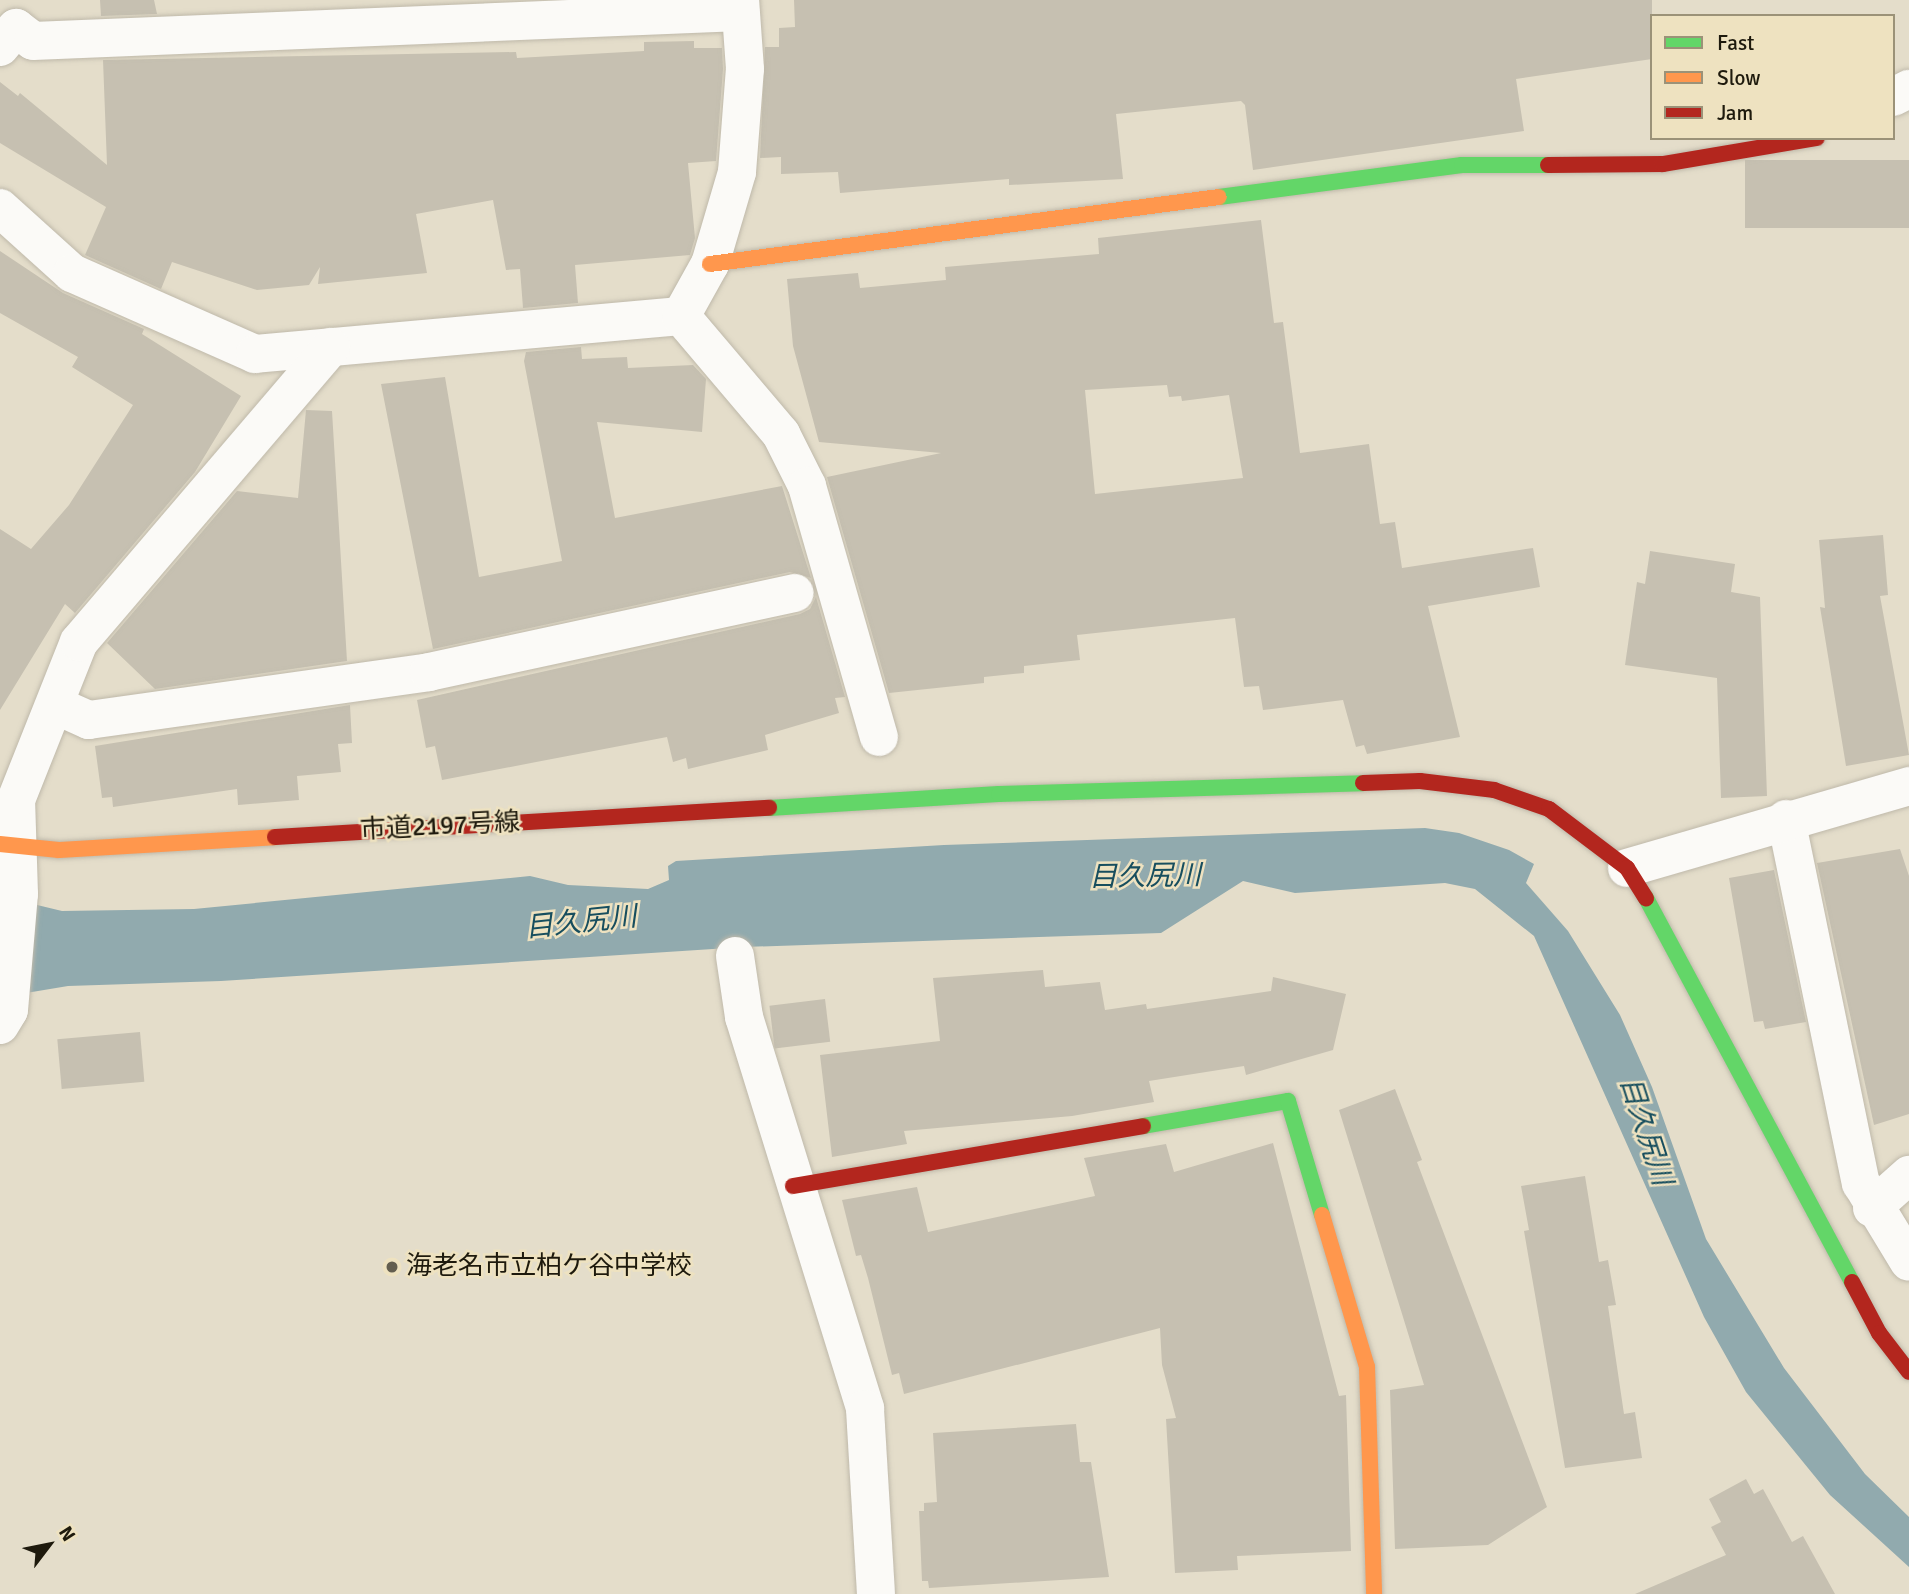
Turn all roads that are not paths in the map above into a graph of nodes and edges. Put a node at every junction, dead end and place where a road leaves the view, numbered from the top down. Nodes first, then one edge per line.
1 (740, 6) edge
2 (5, 27) edge
3 (1805, 140) edge
4 (0, 208) edge
5 (710, 264) junction
6 (681, 316) junction
7 (331, 347) junction
8 (795, 593) dead end
9 (55, 705) junction
10 (879, 737) dead end
11 (1909, 786) edge
12 (1786, 819) junction
13 (8, 846) edge
14 (1627, 868) junction
15 (735, 956) dead end
16 (5, 1009) edge
17 (1909, 1175) edge
18 (793, 1186) junction
19 (1872, 1208) junction
20 (1909, 1262) edge
21 (1909, 1372) edge
22 (876, 1594) edge
23 (1374, 1594) edge

1 - 2 street
1 - 5 street
3 - 5 street
4 - 7 street
5 - 6 street
6 - 7 street
6 - 10 street
7 - 9 street
8 - 9 street
9 - 13 street
11 - 12 street
12 - 14 street
12 - 19 street
13 - 14 street, 市道2197号線
13 - 16 street
14 - 21 street, 市道2197号線
15 - 18 street
17 - 19 street
18 - 22 street
18 - 23 street
19 - 20 street

